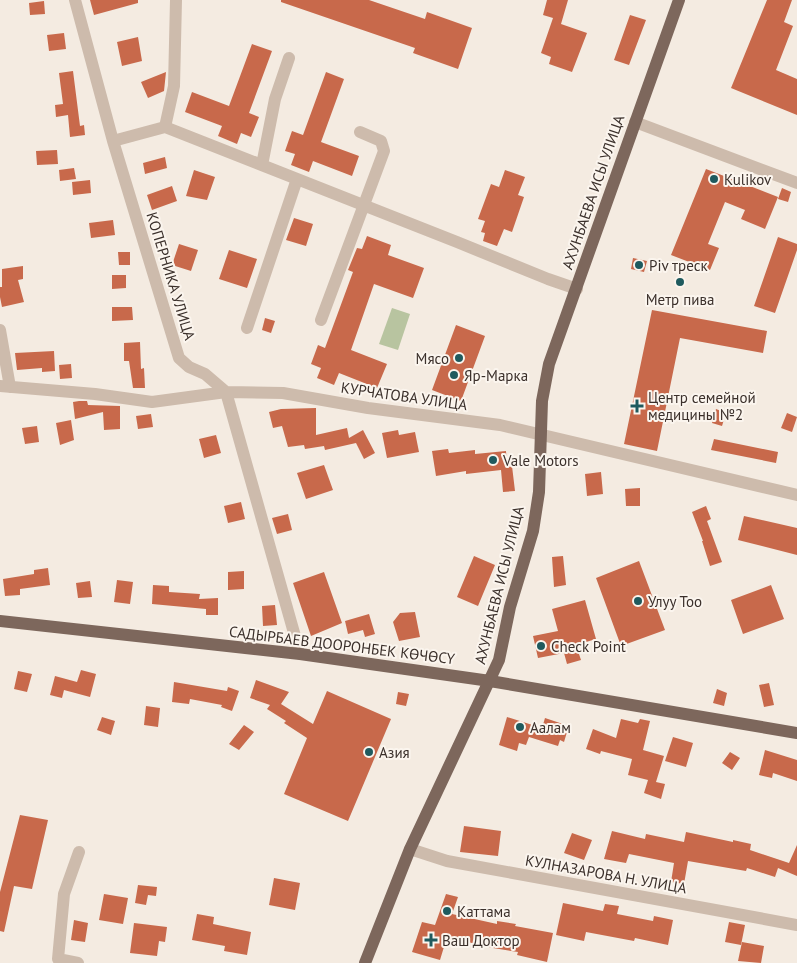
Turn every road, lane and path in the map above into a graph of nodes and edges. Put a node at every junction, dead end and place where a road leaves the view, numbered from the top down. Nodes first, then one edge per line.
1 (75, 0) edge
2 (176, 0) edge
3 (679, 0) edge
4 (289, 58) dead end
5 (635, 122) junction
6 (165, 127) junction
7 (360, 132) dead end
8 (114, 141) junction
9 (262, 165) junction
10 (297, 179) junction
11 (797, 183) edge
12 (364, 205) junction
13 (577, 289) junction
14 (321, 320) dead end
15 (246, 328) dead end
16 (0, 330) edge
17 (5, 387) edge
18 (226, 392) junction
19 (541, 436) junction
20 (797, 495) edge
21 (0, 621) edge
22 (300, 654) junction
23 (490, 681) junction
24 (797, 733) edge
25 (410, 848) junction
26 (79, 852) dead end
27 (797, 926) edge
28 (58, 961) edge
29 (78, 963) edge
30 (365, 963) edge

1 - 8 street, КОПЕРНИКА УЛИЦА
2 - 6 street
3 - 5 main road, АХУНБАЕВА ИСЫ УЛИЦА
4 - 9 street
5 - 11 street
5 - 13 main road, АХУНБАЕВА ИСЫ УЛИЦА
6 - 8 street
6 - 9 street
7 - 12 street
8 - 18 street, КОПЕРНИКА УЛИЦА
9 - 10 street
10 - 12 street
10 - 15 street
12 - 13 street
12 - 14 street
13 - 19 main road, АХУНБАЕВА ИСЫ УЛИЦА
16 - 17 street
17 - 18 street, КУРЧАТОВА УЛИЦА
18 - 19 street, КУРЧАТОВА УЛИЦА
18 - 22 street
19 - 20 street, КУРЧАТОВА УЛИЦА
19 - 23 main road, АХУНБАЕВА ИСЫ УЛИЦА
21 - 22 main road, САДЫРБАЕВ ДООРОНБЕК КӨЧӨСҮ
22 - 23 main road, САДЫРБАЕВ ДООРОНБЕК КӨЧӨСҮ
23 - 24 main road, САДЫРБАЕВ ДООРОНБЕК КӨЧӨСҮ
23 - 25 main road, АХУНБАЕВА ИСЫ УЛИЦА
25 - 27 street, КУЛНАЗАРОВА Н. УЛИЦА
25 - 30 main road, АХУНБАЕВА ИСЫ УЛИЦА
26 - 28 street
28 - 29 street

